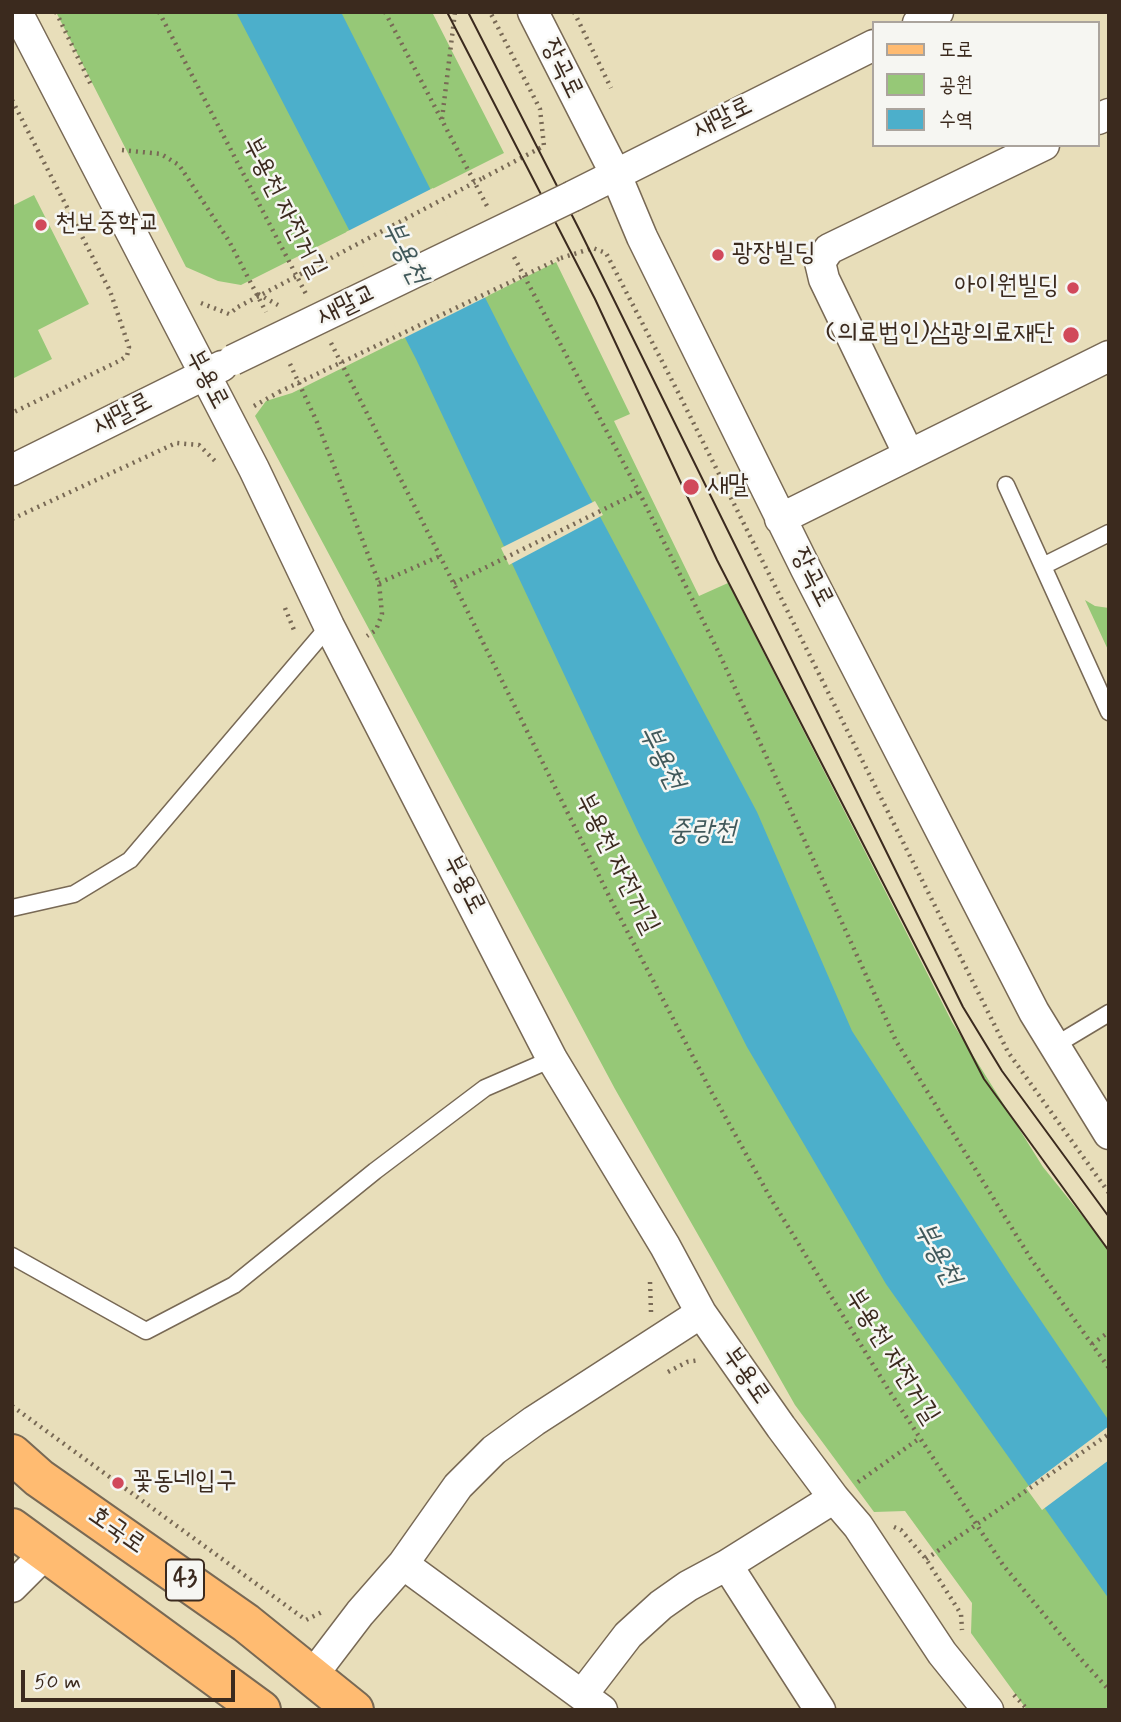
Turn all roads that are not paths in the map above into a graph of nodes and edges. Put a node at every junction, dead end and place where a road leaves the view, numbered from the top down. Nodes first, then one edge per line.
1 (17, 12) edge
2 (533, 12) edge
3 (938, 12) edge
4 (922, 21) edge
5 (872, 46) edge
6 (1040, 147) edge
7 (616, 176) junction
8 (573, 196) joint
9 (1109, 356) edge
10 (233, 360) joint
11 (203, 375) junction
12 (909, 455) junction
13 (12, 470) edge
14 (1006, 485) dead end
15 (780, 519) junction
16 (1109, 533) edge
17 (1043, 566) junction
18 (336, 639) junction
19 (1109, 712) edge
20 (12, 908) edge
21 (1109, 1013) edge
22 (1054, 1046) junction
23 (552, 1059) junction
24 (1109, 1134) edge
25 (12, 1256) edge
26 (701, 1313) junction
27 (12, 1454) edge
28 (841, 1493) junction
29 (12, 1528) edge
30 (46, 1553) junction
31 (403, 1564) junction
32 (727, 1565) junction
33 (12, 1587) edge
34 (312, 1676) junction
35 (592, 1702) edge
36 (238, 1703) edge
37 (354, 1710) edge
38 (820, 1710) edge
39 (988, 1710) edge

1 - 11 street, 부용로
2 - 7 street, 장곡로
3 - 4 street
5 - 7 street, 새말로
6 - 12 street
7 - 8 street, 새말로
7 - 15 street, 장곡로
8 - 10 street, 새말교, bridge
9 - 12 street
10 - 11 street, 새말로
11 - 13 street, 새말로
11 - 18 street, 부용로
12 - 15 street
14 - 17 lane
15 - 22 street, 장곡로
16 - 17 lane
17 - 19 lane
18 - 20 lane
18 - 23 street, 부용로
21 - 22 lane
22 - 24 street, 장곡로
23 - 25 lane
23 - 26 street, 부용로
26 - 28 street, 부용로
26 - 31 street
27 - 34 main road, 호국로 / 43
28 - 32 street
28 - 39 street, 부용로
29 - 30 main road, 43
30 - 33 street
30 - 36 main road, 43
31 - 34 street
31 - 35 street
32 - 35 street
32 - 38 street
34 - 37 main road, 호국로 / 43

